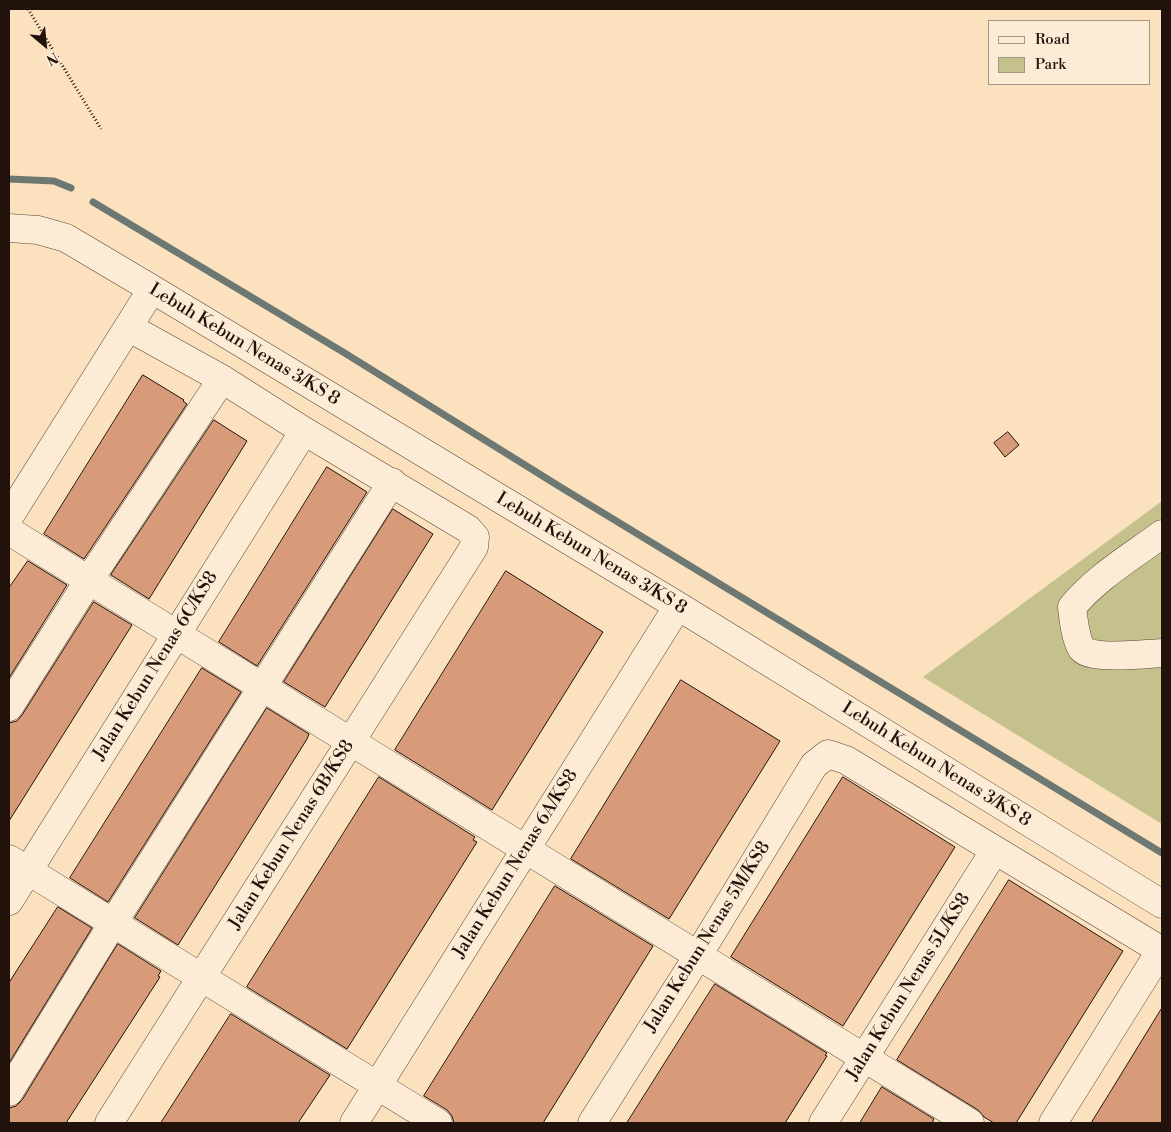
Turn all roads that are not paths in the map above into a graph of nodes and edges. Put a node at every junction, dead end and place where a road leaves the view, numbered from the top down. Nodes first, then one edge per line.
1 (9, 228) edge
2 (152, 289) junction
3 (128, 327) junction
4 (222, 379) junction
5 (304, 431) junction
6 (392, 482) junction
7 (9, 517) edge
8 (9, 531) edge
9 (1162, 534) edge
10 (89, 580) junction
11 (678, 606) junction
12 (176, 634) junction
13 (1162, 653) edge
14 (263, 687) junction
15 (9, 707) edge
16 (351, 742) junction
17 (526, 849) junction
18 (995, 850) junction
19 (18, 864) edge
20 (9, 901) edge
21 (1162, 904) edge
22 (113, 923) junction
23 (1161, 951) edge
24 (698, 955) junction
25 (202, 978) junction
26 (864, 1058) junction
27 (378, 1086) junction
28 (9, 1092) edge
29 (109, 1123) edge
30 (354, 1123) edge
31 (438, 1123) edge
32 (592, 1123) edge
33 (823, 1123) edge
34 (970, 1123) edge
35 (1053, 1123) edge

1 - 2 street, Lebuh Kebun Nenas 3/KS 8
2 - 3 street
2 - 11 street, Lebuh Kebun Nenas 3/KS 8
3 - 4 street
3 - 7 street
4 - 5 street
4 - 10 street
5 - 6 street
5 - 12 street, Jalan Kebun Nenas 6C/KS8
6 - 14 street
6 - 16 street, Jalan Kebun Nenas 6B/KS8
8 - 10 street
9 - 13 street
10 - 12 street
10 - 15 street
11 - 17 street, Jalan Kebun Nenas 6A/KS8
11 - 21 street, Lebuh Kebun Nenas 3/KS 8
12 - 14 street
12 - 19 street, Jalan Kebun Nenas 6C/KS8
14 - 16 street
14 - 22 street
16 - 17 street
16 - 25 street, Jalan Kebun Nenas 6B/KS8
17 - 24 street
17 - 27 street, Jalan Kebun Nenas 6A/KS8
18 - 23 street
18 - 24 street, Jalan Kebun Nenas 5M/KS8
18 - 26 street, Jalan Kebun Nenas 5L/KS8
19 - 20 street, Jalan Kebun Nenas 6C/KS8
19 - 22 street
22 - 25 street
22 - 28 street
23 - 35 street
24 - 26 street
24 - 32 street, Jalan Kebun Nenas 5M/KS8
25 - 27 street
25 - 29 street, Jalan Kebun Nenas 6B/KS8
26 - 33 street, Jalan Kebun Nenas 5L/KS8
26 - 34 street
27 - 30 street, Jalan Kebun Nenas 6A/KS8
27 - 31 street

